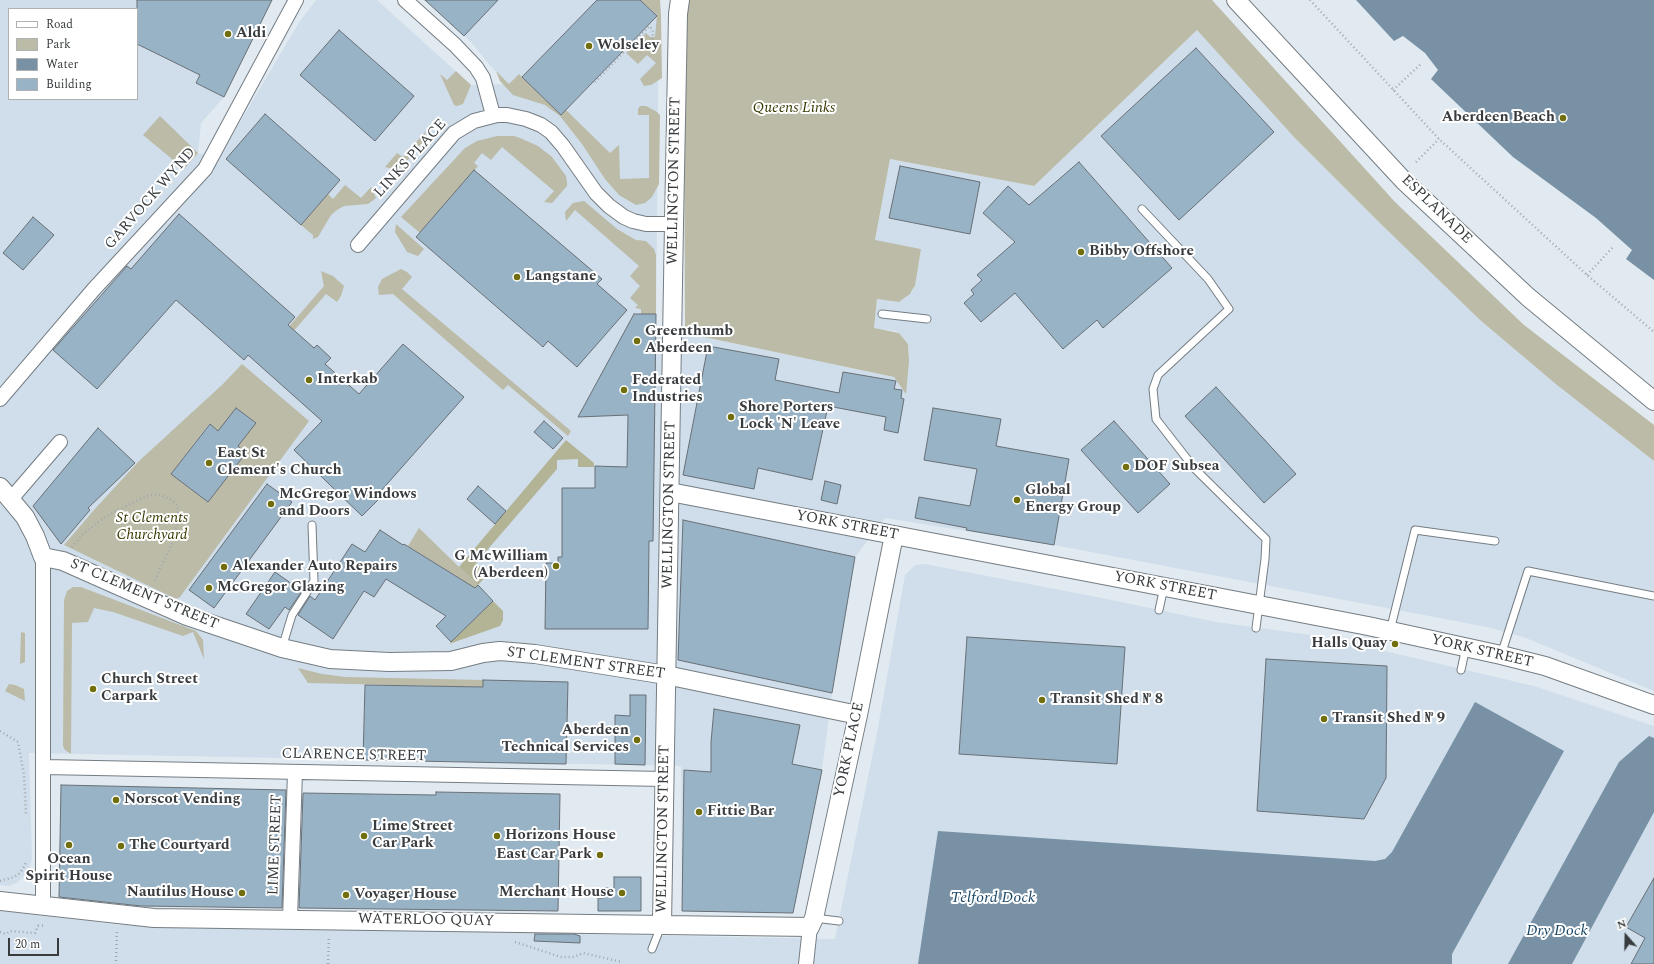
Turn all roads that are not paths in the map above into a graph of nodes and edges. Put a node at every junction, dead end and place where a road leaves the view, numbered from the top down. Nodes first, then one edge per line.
1 (296, 0) edge
2 (405, 0) edge
3 (1236, 0) edge
4 (677, 5) edge
5 (493, 115) junction
6 (1142, 209) dead end
7 (674, 224) junction
8 (358, 245) dead end
9 (882, 314) dead end
10 (927, 319) dead end
11 (0, 399) edge
12 (1654, 401) edge
13 (60, 442) dead end
14 (670, 492) junction
15 (6, 493) edge
16 (312, 524) dead end
17 (894, 535) junction
18 (1495, 541) dead end
19 (43, 557) junction
20 (1164, 587) junction
21 (1654, 596) edge
22 (1259, 605) junction
23 (1159, 610) dead end
24 (1256, 628) dead end
25 (1390, 631) junction
26 (1466, 647) junction
27 (282, 648) junction
28 (1501, 655) junction
29 (1461, 670) dead end
30 (666, 675) junction
31 (1654, 705) edge
32 (858, 715) junction
33 (44, 767) junction
34 (295, 772) junction
35 (664, 779) junction
36 (0, 901) edge
37 (43, 906) junction
38 (290, 919) junction
39 (839, 921) dead end
40 (812, 922) junction
41 (662, 924) junction
42 (652, 949) dead end
43 (806, 964) edge

1 - 11 street, GARVOCK WYND
2 - 5 street
3 - 12 street, ESPLANADE
4 - 7 street, WELLINGTON STREET
5 - 7 street, LINKS PLACE
5 - 8 street, LINKS PLACE
6 - 22 lane
7 - 14 street, WELLINGTON STREET
9 - 10 lane
13 - 15 street
14 - 17 street, YORK STREET
14 - 30 street, WELLINGTON STREET
15 - 19 street
16 - 27 lane
17 - 20 street, YORK STREET
17 - 32 street, YORK PLACE
18 - 25 lane
19 - 27 street, ST CLEMENT STREET
19 - 33 street
20 - 22 street, YORK STREET
20 - 23 lane
21 - 28 lane
22 - 24 lane
22 - 25 street, YORK STREET
25 - 26 street, YORK STREET
26 - 28 street, YORK STREET
26 - 29 lane
27 - 30 street, ST CLEMENT STREET
28 - 31 street, YORK STREET
30 - 32 street, ST CLEMENT STREET
30 - 35 street, WELLINGTON STREET
32 - 40 street, YORK PLACE
33 - 34 street, CLARENCE STREET
33 - 37 street
34 - 35 street, CLARENCE STREET
34 - 38 street, LIME STREET
35 - 41 street, WELLINGTON STREET
36 - 37 street, WATERLOO QUAY
37 - 38 street, WATERLOO QUAY
38 - 41 street, WATERLOO QUAY
39 - 40 lane
40 - 41 street, WATERLOO QUAY
40 - 43 street, YORK PLACE
41 - 42 lane

